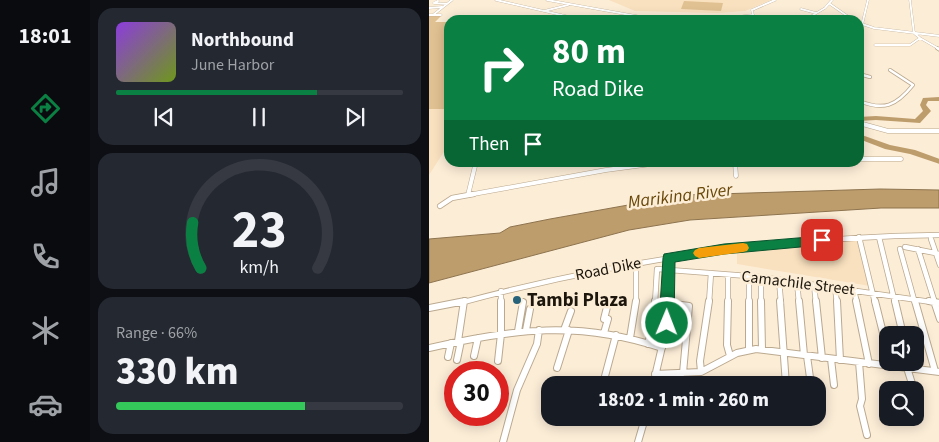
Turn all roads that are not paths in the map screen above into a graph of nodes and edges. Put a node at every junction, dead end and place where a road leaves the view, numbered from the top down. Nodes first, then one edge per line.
1 (438, 0) edge
2 (452, 0) edge
3 (496, 0) edge
4 (547, 0) edge
5 (775, 0) edge
6 (832, 0) edge
7 (868, 0) edge
8 (910, 0) edge
9 (447, 4) junction
10 (572, 4) junction
11 (830, 4) junction
12 (442, 7) junction
13 (429, 8) edge
14 (825, 8) junction
15 (801, 9) dead end
16 (837, 9) junction
17 (543, 11) junction
18 (816, 13) junction
19 (431, 15) edge
20 (441, 15) dead end
21 (561, 15) edge
22 (627, 15) edge
23 (753, 15) edge
24 (812, 15) edge
25 (846, 15) edge
26 (864, 15) edge
27 (864, 25) edge
28 (914, 33) junction
29 (924, 34) junction
30 (939, 36) edge
31 (919, 37) junction
32 (875, 45) dead end
33 (939, 50) edge
34 (891, 70) dead end
35 (864, 76) edge
36 (870, 78) dead end
37 (864, 103) edge
38 (864, 126) edge
39 (939, 131) edge
40 (864, 159) edge
41 (901, 159) dead end
42 (475, 167) edge
43 (606, 167) edge
44 (628, 167) edge
45 (735, 167) edge
46 (606, 170) junction
47 (736, 176) dead end
48 (468, 194) junction
49 (440, 206) dead end
50 (939, 235) edge
51 (859, 237) junction
52 (879, 237) junction
53 (931, 237) junction
54 (939, 241) edge
55 (918, 249) junction
56 (937, 253) edge
57 (669, 258) junction
58 (636, 263) junction
59 (939, 265) edge
60 (669, 270) junction
61 (711, 273) junction
62 (728, 275) junction
63 (749, 276) junction
64 (761, 277) junction
65 (779, 280) junction
66 (797, 282) junction
67 (814, 285) junction
68 (835, 288) junction
69 (854, 290) junction
70 (501, 291) junction
71 (873, 293) junction
72 (893, 295) junction
73 (913, 298) junction
74 (464, 301) junction
75 (523, 302) dead end
76 (936, 302) edge
77 (608, 303) dead end
78 (667, 303) junction
79 (429, 308) edge
80 (530, 309) dead end
81 (571, 311) dead end
82 (939, 319) edge
83 (881, 326) edge
84 (901, 326) edge
85 (517, 330) junction
86 (527, 330) junction
87 (539, 330) junction
88 (567, 330) junction
89 (604, 332) junction
90 (501, 334) junction
91 (617, 335) junction
92 (478, 338) junction
93 (630, 338) junction
94 (460, 341) junction
95 (451, 343) junction
96 (648, 344) junction
97 (429, 348) edge
98 (662, 348) junction
99 (762, 349) junction
100 (749, 350) junction
101 (784, 352) junction
102 (805, 355) junction
103 (474, 356) dead end
104 (731, 356) junction
105 (448, 357) dead end
106 (822, 358) junction
107 (831, 359) junction
108 (457, 360) dead end
109 (840, 360) junction
110 (498, 361) dead end
111 (859, 362) junction
112 (869, 364) junction
113 (879, 364) edge
114 (557, 368) dead end
115 (924, 369) edge
116 (701, 372) junction
117 (938, 372) edge
118 (683, 373) junction
119 (655, 374) joint
120 (605, 376) edge
121 (785, 376) edge
122 (809, 376) edge
123 (834, 385) dead end
124 (643, 426) edge
125 (867, 436) dead end
126 (503, 442) edge
127 (638, 442) edge

1 - 9 street
2 - 9 street
3 - 17 street
4 - 10 street
5 - 23 street
6 - 11 street
7 - 26 street
8 - 28 street
9 - 12 street
10 - 17 street
10 - 22 street
11 - 14 street
11 - 16 street
12 - 13 street
12 - 19 street
14 - 16 street
14 - 18 street
15 - 18 street
16 - 25 street
17 - 21 street
18 - 24 street
19 - 20 street
27 - 28 street
28 - 29 street
28 - 31 street
29 - 30 street
29 - 31 street
31 - 32 street
31 - 33 street
34 - 37 street
35 - 36 street
38 - 39 street
40 - 41 street
42 - 48 street
43 - 46 street
44 - 46 street
45 - 47 street
46 - 48 street
48 - 49 street
50 - 53 street, Road Dike
51 - 52 street, Road Dike
51 - 57 street, Road Dike
51 - 71 street
52 - 53 street, Road Dike
52 - 72 street
53 - 54 street
53 - 56 street
55 - 56 street
55 - 73 street
55 - 76 street
56 - 59 street
57 - 58 street, Road Dike
57 - 60 street
58 - 70 street, Road Dike
58 - 93 street
60 - 61 street, Camachile Street
60 - 78 street
60 - 96 street, Camachile Street
61 - 62 street, Camachile Street
61 - 116 street
62 - 63 street, Camachile Street
62 - 104 street
63 - 64 street, Camachile Street
63 - 100 street
64 - 65 street, Camachile Street
64 - 99 street
65 - 66 street, Camachile Street
65 - 101 street
66 - 67 street, Camachile Street
66 - 102 street
67 - 68 street, Camachile Street
67 - 106 street
68 - 69 street, Camachile Street
68 - 109 street
69 - 71 street, Camachile Street
69 - 112 street
70 - 74 street, Road Dike
70 - 90 street
71 - 72 street, Camachile Street
71 - 83 street
72 - 73 street, Camachile Street
72 - 84 street
73 - 76 street, Camachile Street
73 - 117 street
74 - 79 street, Road Dike
74 - 94 street
75 - 85 street
76 - 82 street
77 - 89 street
78 - 98 street
78 - 118 street
80 - 86 street
81 - 88 street
85 - 86 street
85 - 90 street
86 - 87 street
87 - 88 street
87 - 126 street
88 - 89 street
88 - 114 street
89 - 91 street
90 - 92 street
90 - 110 street
91 - 93 street
91 - 120 street
92 - 94 street
92 - 103 street
93 - 96 street
94 - 95 street
94 - 108 street
95 - 97 street
95 - 105 street
96 - 98 street
98 - 119 street
99 - 100 street
99 - 101 street
100 - 104 street
101 - 102 street
101 - 121 street
102 - 106 street
102 - 122 street
104 - 116 street
106 - 107 street
107 - 109 street
107 - 123 street
109 - 111 street
111 - 112 street
111 - 125 street
112 - 113 street
115 - 117 street
116 - 118 street
118 - 119 street
124 - 127 street

